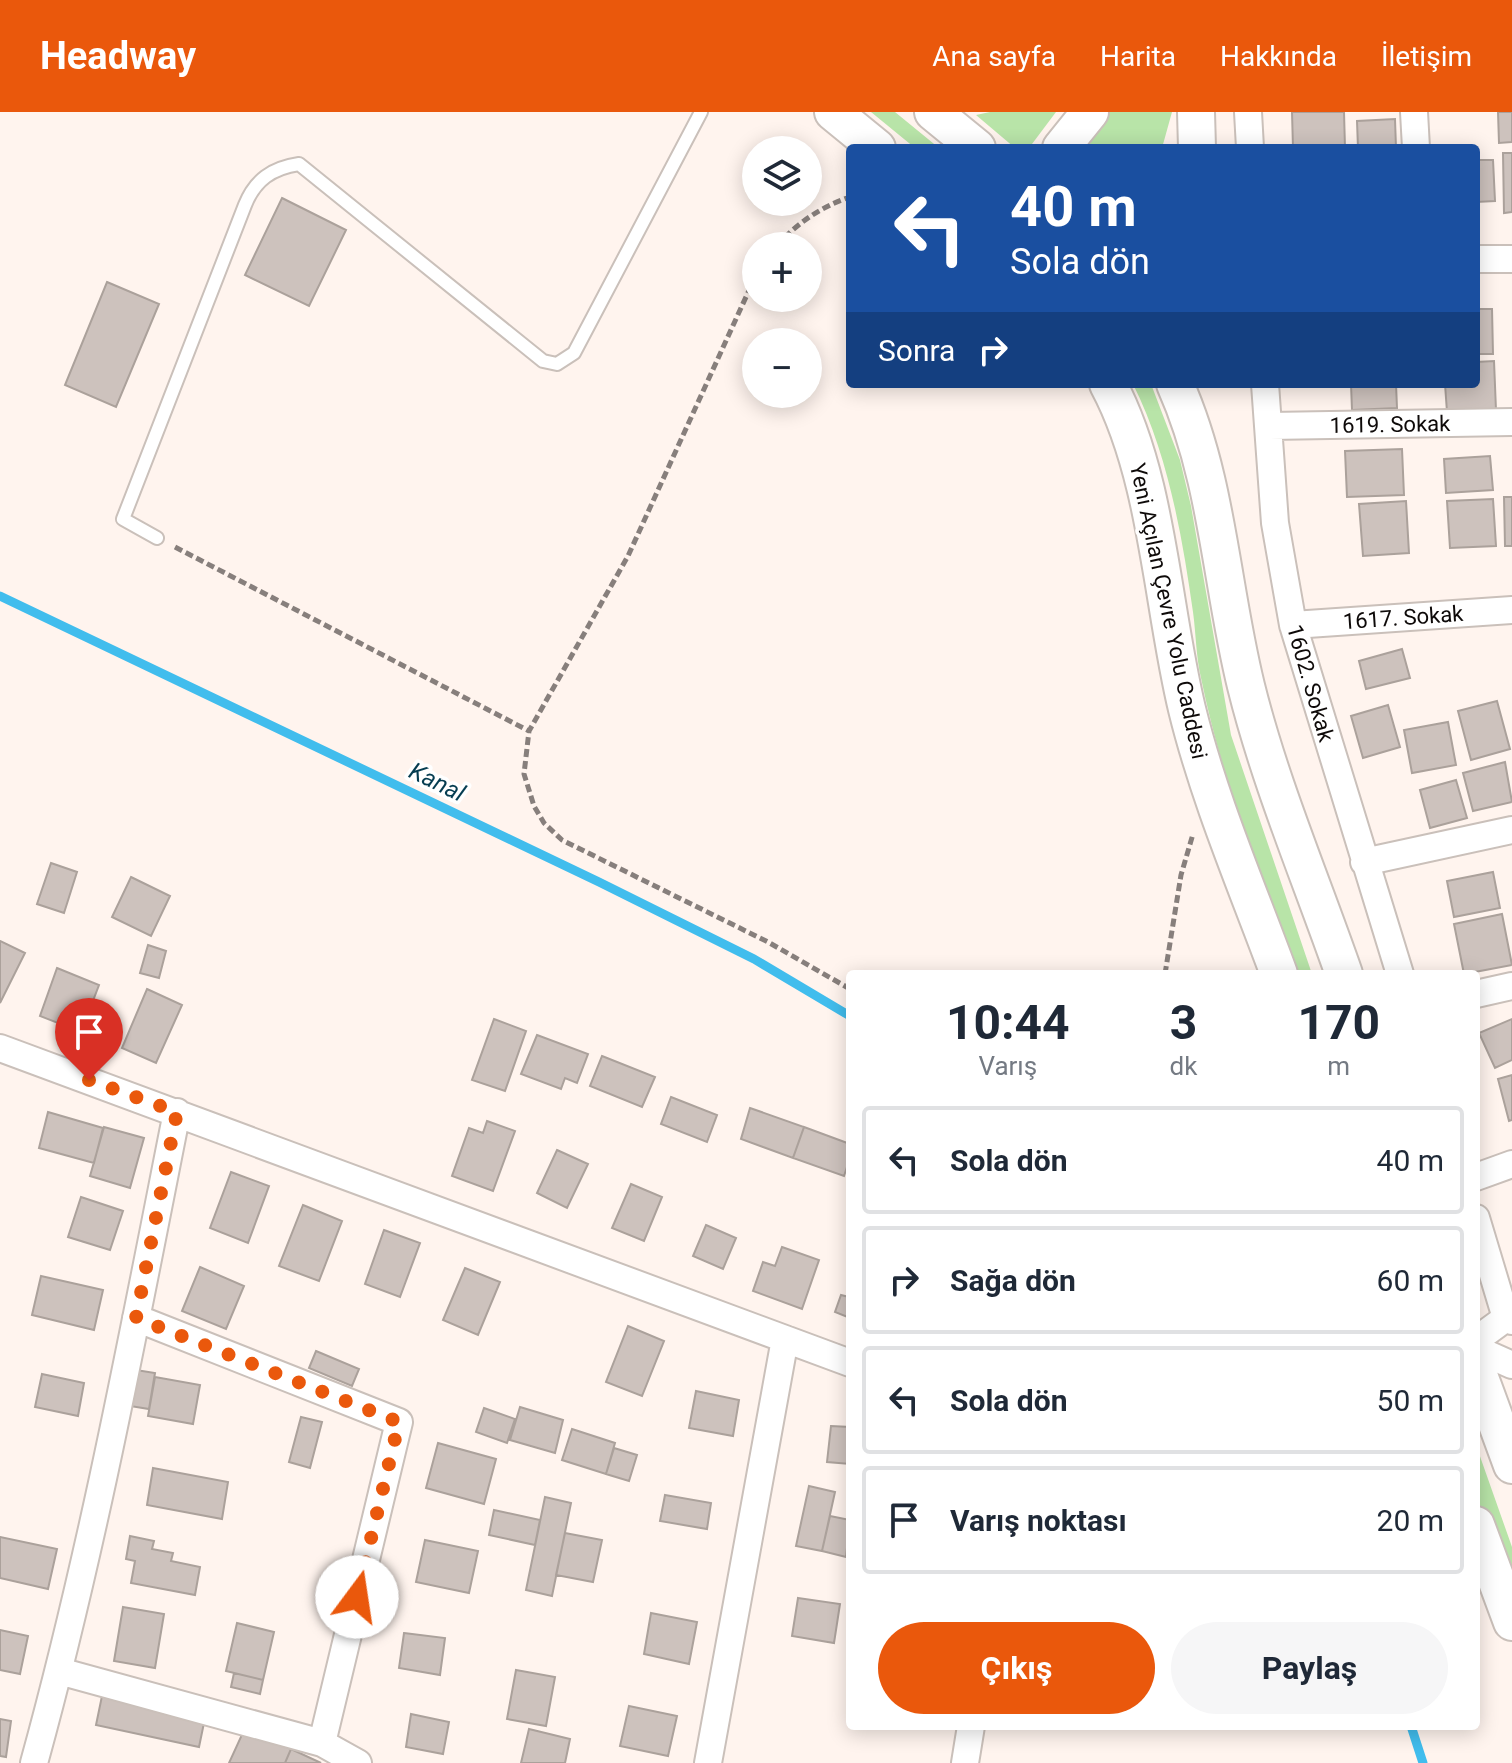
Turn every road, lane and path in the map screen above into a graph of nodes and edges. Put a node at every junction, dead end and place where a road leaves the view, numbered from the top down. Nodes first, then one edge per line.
1 (701, 112) edge
2 (833, 112) edge
3 (933, 112) edge
4 (1090, 112) edge
5 (1248, 112) edge
6 (1414, 112) edge
7 (872, 144) edge
8 (972, 144) edge
9 (1064, 144) edge
10 (1250, 144) edge
11 (1416, 144) edge
12 (846, 198) edge
13 (789, 232) edge
14 (1480, 259) edge
15 (1512, 259) edge
16 (742, 306) edge
17 (1110, 388) edge
18 (1177, 388) edge
19 (1198, 388) edge
20 (1265, 388) edge
21 (1512, 422) edge
22 (1268, 426) junction
23 (1199, 441) junction
24 (157, 538) joint
25 (1512, 610) edge
26 (1293, 625) junction
27 (529, 731) junction
28 (1214, 797) junction
29 (1512, 830) edge
30 (1364, 862) junction
31 (1166, 970) edge
32 (1278, 970) edge
33 (1343, 970) edge
34 (1399, 970) edge
35 (1512, 986) edge
36 (846, 987) edge
37 (1480, 993) edge
38 (0, 1048) edge
39 (177, 1112) junction
40 (1512, 1164) edge
41 (1480, 1176) edge
42 (1480, 1230) edge
43 (136, 1318) junction
44 (1509, 1320) edge
45 (1480, 1338) edge
46 (785, 1339) junction
47 (1480, 1351) edge
48 (846, 1362) edge
49 (1512, 1365) edge
50 (1480, 1378) edge
51 (1512, 1465) edge
52 (1480, 1536) edge
53 (1512, 1622) edge
54 (59, 1671) junction
55 (970, 1730) edge
56 (322, 1743) junction
57 (34, 1763) edge
58 (358, 1763) edge
59 (708, 1763) edge
60 (965, 1763) edge

1 - 24 lane
2 - 7 main road
3 - 8 main road
4 - 9 main road
5 - 10 street
6 - 11 street
12 - 13 path
14 - 15 street
16 - 27 path
17 - 28 main road, Yeni Açılan Çevre Yolu Caddesi
18 - 23 main road
19 - 23 main road
20 - 22 street, 1602. Sokak
21 - 22 street, 1619. Sokak
22 - 26 street, 1602. Sokak
23 - 33 main road
24 - 27 path
25 - 26 street, 1617. Sokak
26 - 30 street, 1602. Sokak
27 - 36 path
28 - 31 path
28 - 32 main road, Yeni Açılan Çevre Yolu Caddesi
29 - 30 street
30 - 34 street, 1602. Sokak
35 - 37 street
38 - 39 street
39 - 43 street
39 - 46 street
40 - 41 street
42 - 44 street
43 - 54 street
43 - 56 street
44 - 45 street
46 - 48 street
46 - 59 street
47 - 49 street
50 - 51 main road
52 - 53 main road
54 - 56 street
54 - 57 street
55 - 60 street
56 - 58 street

